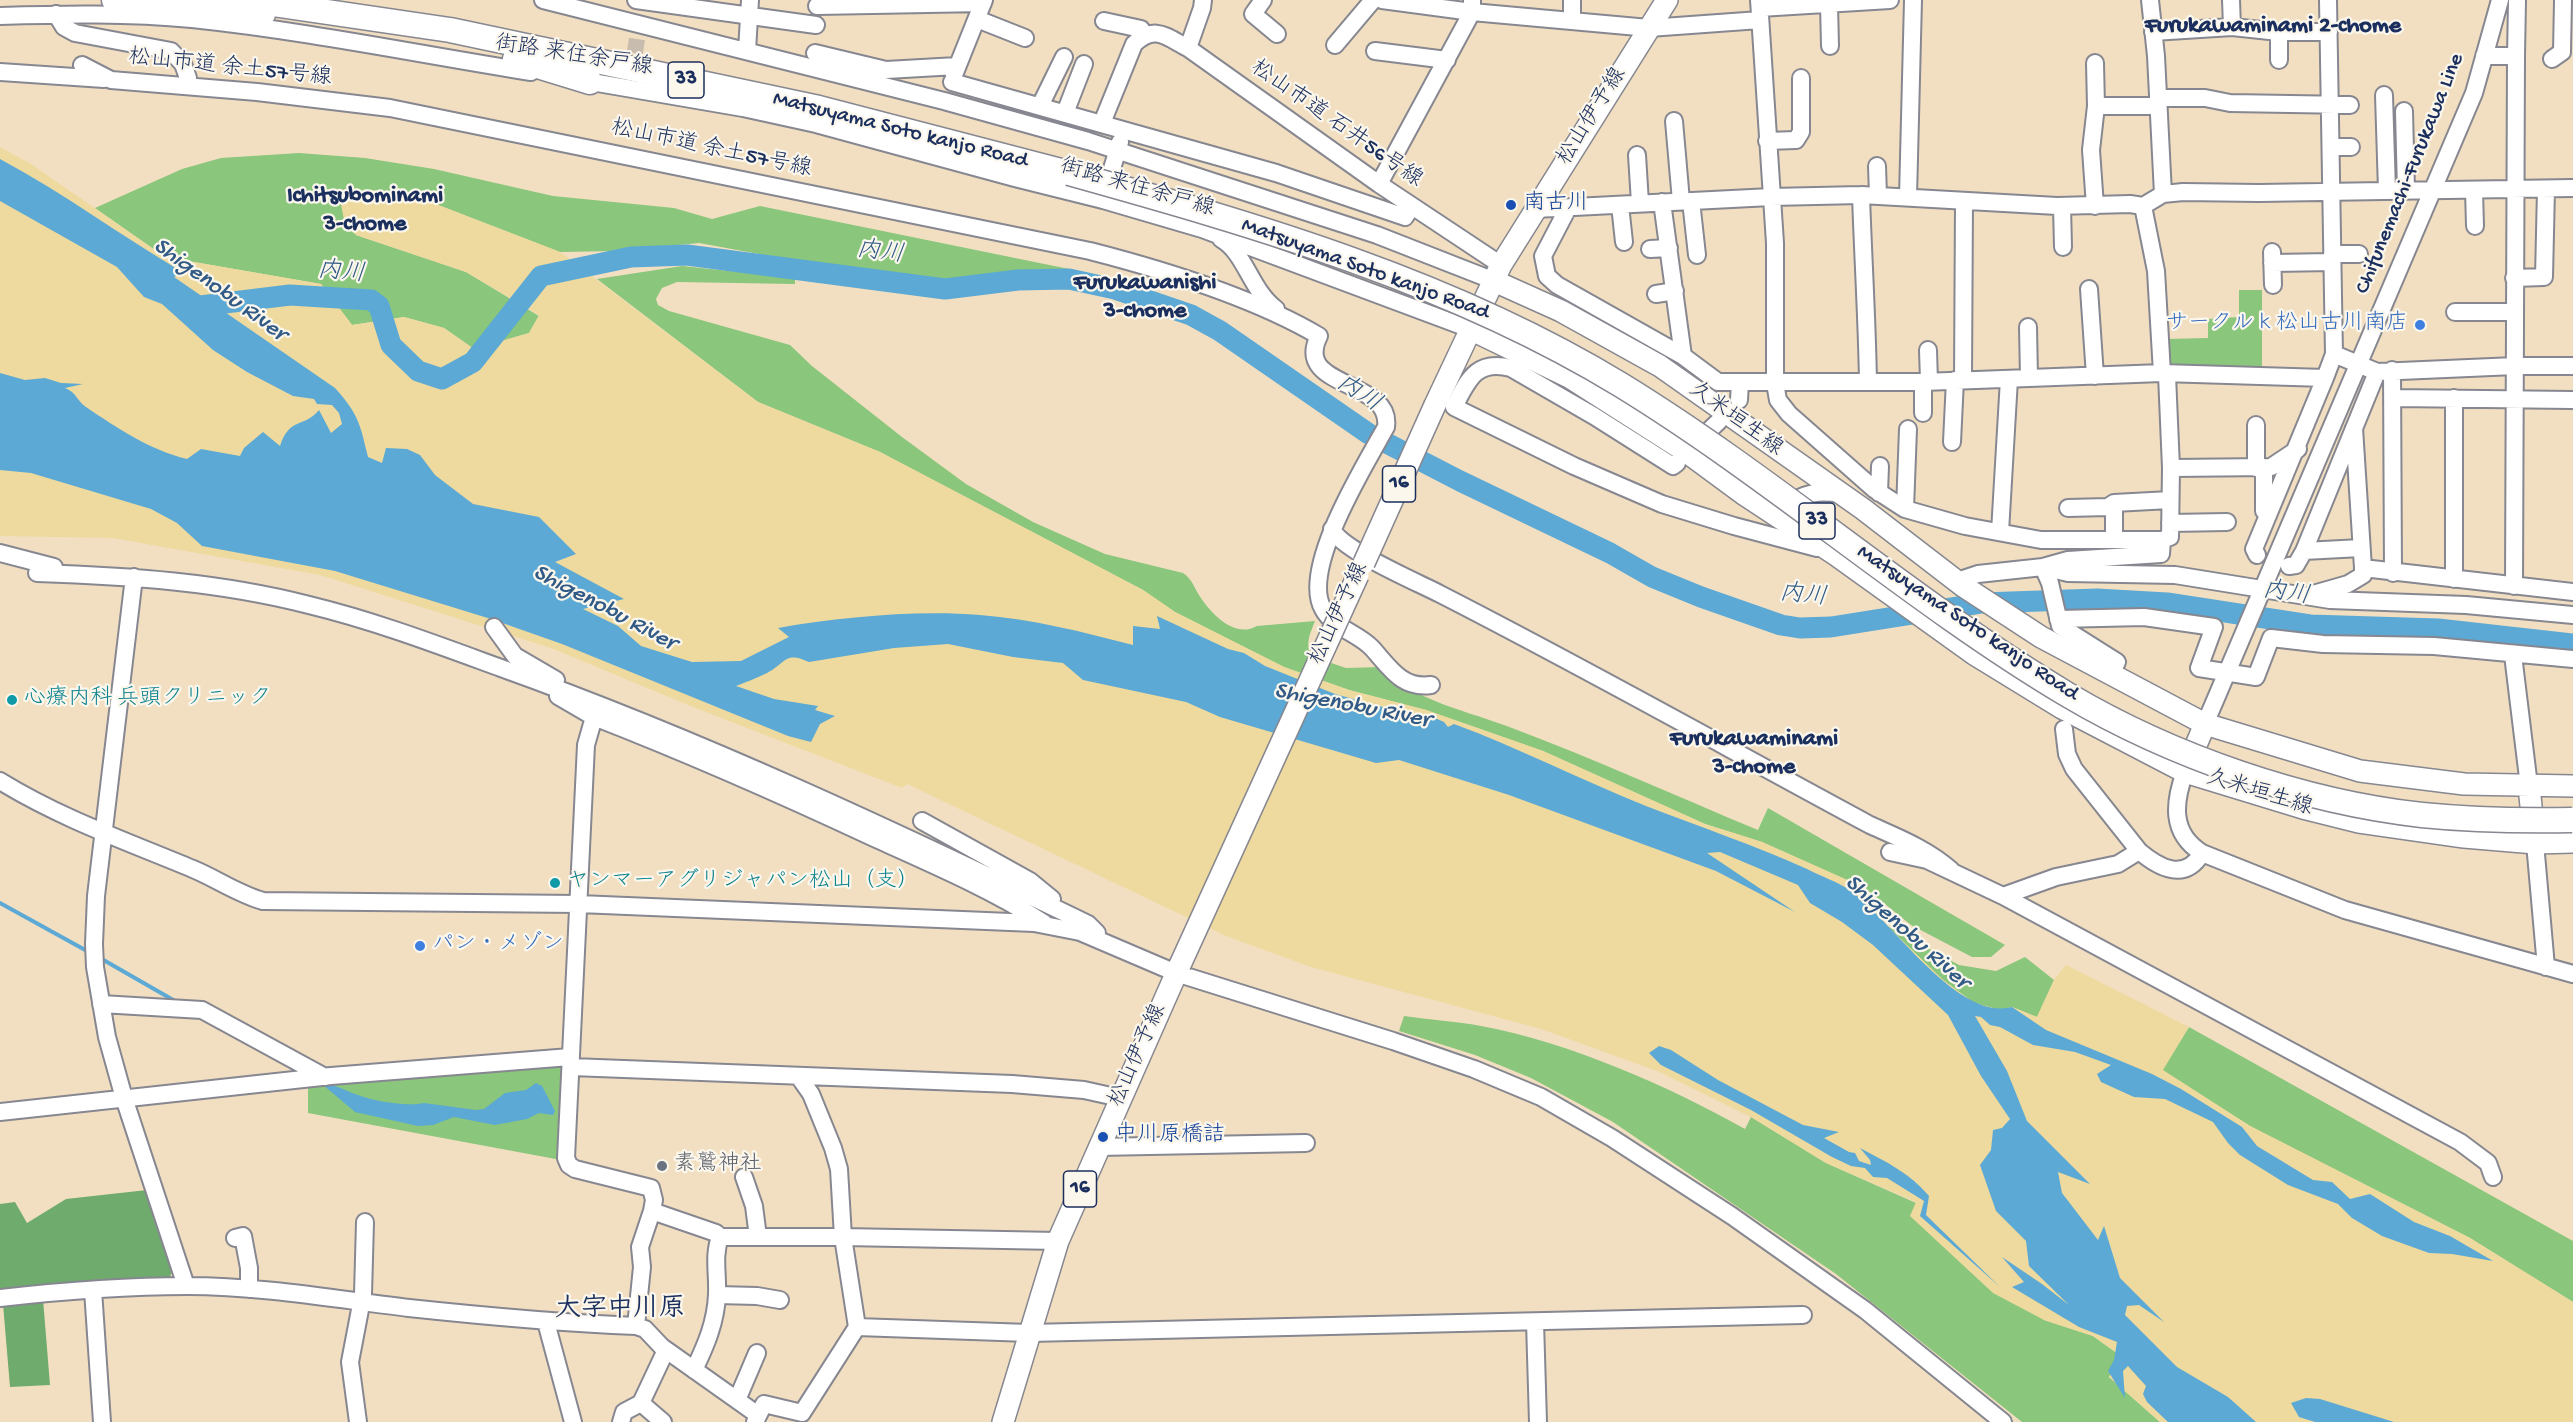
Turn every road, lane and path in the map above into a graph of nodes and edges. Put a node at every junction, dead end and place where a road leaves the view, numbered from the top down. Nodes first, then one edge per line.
1 (114, 0) edge
2 (245, 0) edge
3 (272, 0) edge
4 (543, 0) edge
5 (638, 0) edge
6 (1203, 0) edge
7 (1263, 0) edge
8 (1373, 0) edge
9 (1382, 0) edge
10 (1572, 0) edge
11 (1667, 0) edge
12 (1890, 0) edge
13 (1913, 0) edge
14 (2150, 0) edge
15 (2231, 0) edge
16 (2328, 0) edge
17 (2500, 0) edge
18 (2517, 0) edge
19 (2563, 0) edge
20 (1870, 1) edge
21 (571, 3) edge
22 (817, 3) edge
23 (1829, 4) junction
24 (299, 6) junction
25 (1472, 6) edge
26 (981, 7) edge
27 (750, 8) edge
28 (1760, 9) edge
29 (56, 14) junction
30 (0, 16) edge
31 (1104, 21) dead end
32 (1572, 21) junction
33 (816, 25) junction
34 (2232, 27) junction
35 (1649, 28) junction
36 (639, 32) junction
37 (2153, 32) junction
38 (2279, 32) junction
39 (2329, 32) junction
40 (1144, 34) junction
41 (1277, 34) dead end
42 (1025, 38) dead end
43 (1335, 45) dead end
44 (1830, 46) dead end
45 (1188, 48) junction
46 (747, 51) junction
47 (1375, 51) dead end
48 (2484, 56) junction
49 (2516, 56) junction
50 (2552, 58) dead end
51 (813, 60) junction
52 (1447, 60) junction
53 (2279, 60) dead end
54 (2095, 63) dead end
55 (82, 65) dead end
56 (0, 72) edge
57 (955, 74) junction
58 (1801, 78) dead end
59 (111, 80) junction
60 (590, 82) junction
61 (188, 86) junction
62 (2384, 95) dead end
63 (944, 101) junction
64 (2158, 102) junction
65 (2330, 105) junction
66 (2350, 105) dead end
67 (1040, 106) junction
68 (2096, 106) junction
69 (2404, 111) dead end
70 (1065, 113) junction
71 (1674, 121) dead end
72 (1102, 123) junction
73 (1124, 130) junction
74 (1767, 141) junction
75 (2331, 147) junction
76 (2351, 147) dead end
77 (1117, 150) junction
78 (1637, 155) dead end
79 (1877, 166) dead end
80 (1379, 184) junction
81 (2573, 188) edge
82 (2515, 189) junction
83 (2546, 189) junction
84 (2431, 190) junction
85 (2474, 190) junction
86 (2386, 191) junction
87 (2406, 191) junction
88 (2332, 192) junction
89 (2163, 194) junction
90 (1869, 195) junction
91 (1771, 197) junction
92 (1908, 197) junction
93 (1103, 200) junction
94 (1686, 201) junction
95 (1965, 201) junction
96 (1662, 202) junction
97 (1640, 203) junction
98 (1620, 204) junction
99 (1412, 206) junction
100 (2062, 206) junction
101 (2095, 206) junction
102 (2143, 206) junction
103 (1568, 208) junction
104 (1535, 209) junction
105 (2475, 226) dead end
106 (1202, 229) junction
107 (1624, 242) dead end
108 (2063, 247) dead end
109 (1669, 248) junction
110 (1650, 249) dead end
111 (2359, 254) dead end
112 (1697, 255) dead end
113 (2332, 258) junction
114 (1497, 273) junction
115 (2514, 278) junction
116 (2273, 285) dead end
117 (2089, 289) dead end
118 (1675, 291) junction
119 (1656, 294) dead end
120 (2515, 312) junction
121 (2464, 316) dead end
122 (1289, 319) junction
123 (2028, 327) dead end
124 (1470, 329) junction
125 (1928, 350) dead end
126 (2334, 354) junction
127 (1683, 356) junction
128 (2358, 364) junction
129 (2515, 366) junction
130 (2573, 366) edge
131 (2384, 371) junction
132 (2164, 374) junction
133 (2095, 376) junction
134 (2030, 378) junction
135 (2325, 378) junction
136 (2009, 379) junction
137 (1959, 380) junction
138 (1926, 381) junction
139 (1740, 382) junction
140 (1868, 382) junction
141 (1775, 383) junction
142 (2393, 398) junction
143 (2454, 398) junction
144 (2515, 399) junction
145 (1739, 400) dead end
146 (2573, 400) edge
147 (1923, 413) dead end
148 (1719, 421) dead end
149 (2256, 425) dead end
150 (2354, 428) junction
151 (1908, 429) dead end
152 (1952, 442) dead end
153 (1693, 446) dead end
154 (2298, 449) junction
155 (1677, 462) dead end
156 (1880, 466) dead end
157 (2260, 467) junction
158 (2171, 468) junction
159 (1879, 493) junction
160 (1841, 495) junction
161 (2170, 500) junction
162 (2114, 503) junction
163 (2068, 508) dead end
164 (1905, 509) junction
165 (2264, 511) dead end
166 (1775, 515) junction
167 (2227, 522) dead end
168 (2170, 523) junction
169 (1734, 526) junction
170 (1332, 528) junction
171 (2000, 532) junction
172 (2114, 539) junction
173 (2163, 545) junction
174 (2361, 548) junction
175 (2304, 551) junction
176 (0, 553) edge
177 (1836, 555) junction
178 (2257, 555) dead end
179 (2289, 566) dead end
180 (2043, 567) junction
181 (2363, 568) junction
182 (36, 573) dead end
183 (2393, 573) junction
184 (61, 574) junction
185 (134, 577) junction
186 (2454, 579) junction
187 (1960, 584) junction
188 (2514, 586) junction
189 (2260, 592) junction
190 (2573, 592) edge
191 (2295, 595) junction
192 (2573, 615) edge
193 (2058, 618) junction
194 (494, 627) dead end
195 (2513, 655) junction
196 (2573, 658) edge
197 (2229, 667) junction
198 (2110, 675) junction
199 (546, 684) junction
200 (1431, 685) dead end
201 (564, 691) junction
202 (594, 717) junction
203 (2205, 724) junction
204 (2064, 729) dead end
205 (2185, 772) junction
206 (0, 781) edge
207 (2529, 786) junction
208 (2573, 786) edge
209 (2573, 820) edge
210 (922, 821) dead end
211 (104, 835) junction
212 (2573, 842) edge
213 (2535, 843) junction
214 (2139, 851) junction
215 (1890, 852) dead end
216 (2202, 853) junction
217 (1951, 870) junction
218 (2003, 897) junction
219 (579, 904) junction
220 (1060, 910) junction
221 (1048, 925) junction
222 (1105, 943) junction
223 (2546, 966) junction
224 (1178, 969) junction
225 (2573, 974) edge
226 (101, 1004) junction
227 (571, 1062) junction
228 (325, 1077) junction
229 (799, 1077) junction
230 (124, 1098) junction
231 (1120, 1098) junction
232 (0, 1112) edge
233 (1306, 1143) dead end
234 (1098, 1147) junction
235 (744, 1176) dead end
236 (2493, 1177) dead end
237 (652, 1211) junction
238 (365, 1222) dead end
239 (758, 1237) junction
240 (843, 1237) junction
241 (235, 1238) dead end
242 (720, 1238) junction
243 (1058, 1241) junction
244 (186, 1286) junction
245 (249, 1289) junction
246 (93, 1290) junction
247 (717, 1295) junction
248 (0, 1298) edge
249 (780, 1300) dead end
250 (362, 1302) junction
251 (1803, 1315) dead end
252 (546, 1322) junction
253 (1535, 1322) junction
254 (636, 1326) junction
255 (857, 1327) junction
256 (1029, 1333) junction
257 (666, 1350) junction
258 (757, 1353) dead end
259 (694, 1370) junction
260 (737, 1400) junction
261 (641, 1403) junction
262 (757, 1418) edge
263 (102, 1422) edge
264 (358, 1422) edge
265 (573, 1422) edge
266 (621, 1422) edge
267 (663, 1422) edge
268 (1002, 1422) edge
269 (1538, 1422) edge
270 (2003, 1422) edge

1 - 60 highway
2 - 24 highway, Matsuyama Soto kanjo Road / 33
3 - 24 highway, Matsuyama Soto kanjo Road / 33
4 - 21 street, 街路 来住余戸線
5 - 27 street
5 - 36 street
6 - 45 street
7 - 41 street
8 - 43 street
9 - 25 street
10 - 32 street
11 - 35 main road, 松山伊予線 / 16
12 - 20 street
13 - 92 street
14 - 37 street
15 - 34 street
16 - 39 street
17 - 48 street, Chifunemachi-Furukawa Line
18 - 49 street
19 - 50 street
20 - 23 street
21 - 36 street, 街路 来住余戸線
22 - 26 street
22 - 33 street
23 - 28 street
23 - 44 street
24 - 209 highway, Matsuyama Soto kanjo Road / 33, bridge
25 - 32 street
25 - 52 street
26 - 42 street
26 - 57 street
27 - 33 street
27 - 46 street
28 - 35 street
28 - 74 street
29 - 30 street, 街路 来住余戸線
29 - 60 street, 街路 来住余戸線
29 - 61 street
31 - 40 street, 松山市道 石井56号線
32 - 35 street
33 - 51 street
34 - 37 street
34 - 38 street
35 - 104 main road, 松山伊予線 / 16
36 - 46 street, 街路 来住余戸線
37 - 64 street
38 - 39 street
38 - 53 street
39 - 65 street
40 - 45 street, 松山市道 石井56号線
40 - 72 street
45 - 80 street, 松山市道 石井56号線
46 - 51 street, 街路 来住余戸線
47 - 52 street
48 - 49 street
48 - 84 street, Chifunemachi-Furukawa Line
49 - 82 street
51 - 57 street
51 - 63 street, 街路 来住余戸線
52 - 80 street
54 - 68 street
55 - 59 street, 松山市道 余土57号線
56 - 59 street
57 - 63 street
57 - 67 street
58 - 74 street
59 - 61 street, 松山市道 余土57号線
60 - 93 street, 街路 来住余戸線
61 - 122 street, 松山市道 余土57号線
62 - 86 street
63 - 77 street, 街路 来住余戸線
64 - 65 street
64 - 68 street
64 - 89 street
65 - 66 street
65 - 75 street
67 - 70 street
67 - 70 street
68 - 101 street
69 - 87 street
70 - 72 street
71 - 94 street
72 - 73 street
73 - 77 street
73 - 99 street
74 - 91 street
75 - 76 street
75 - 88 street
77 - 93 street
77 - 114 street, 街路 来住余戸線
78 - 97 street
79 - 90 street
80 - 99 street, 松山市道 石井56号線
81 - 83 street
82 - 83 street
82 - 85 street
82 - 115 street
83 - 115 street
84 - 85 street
84 - 87 street
84 - 128 street, Chifunemachi-Furukawa Line
85 - 105 street
86 - 87 street
86 - 88 street
88 - 89 street
88 - 113 street
89 - 102 street
90 - 91 street
90 - 92 street
90 - 140 street
91 - 94 street
91 - 141 street
92 - 95 street
93 - 106 street, 街路 来住余戸線
94 - 96 street
94 - 112 street
95 - 100 street
95 - 137 street
96 - 97 street
96 - 109 street
97 - 98 street
98 - 103 street
98 - 107 street
99 - 114 street, 松山市道 石井56号線
100 - 101 street
100 - 108 street
101 - 102 street
102 - 132 street
103 - 104 street
103 - 127 street
104 - 114 main road, 松山伊予線 / 16
106 - 122 street
106 - 124 street, 街路 来住余戸線
109 - 110 street
109 - 118 street
111 - 113 street
113 - 116 street
113 - 126 street
114 - 124 main road, 松山伊予線 / 16
114 - 160 main road, 久米垣生線
115 - 120 street
117 - 133 street
118 - 119 street
118 - 127 street
120 - 121 street
120 - 129 street
122 - 170 street, 松山市道 余土57号線
123 - 134 street
124 - 166 main road
124 - 224 main road, 松山伊予線 / 16, bridge
125 - 138 street
126 - 128 street
126 - 135 street
127 - 139 street
128 - 131 street
128 - 189 street, Chifunemachi-Furukawa Line
129 - 130 street
129 - 131 street
129 - 144 street
131 - 142 street
131 - 150 street
132 - 133 street
132 - 135 street
132 - 158 street
133 - 134 street
134 - 136 street
135 - 154 street
136 - 137 street
136 - 171 street
137 - 138 street
137 - 152 street
138 - 140 street
138 - 147 street
139 - 141 street
139 - 145 street
140 - 141 street
141 - 159 street
142 - 143 street
142 - 183 street
143 - 144 street
143 - 186 street
144 - 146 street
144 - 188 street
148 - 153 street
149 - 157 street
150 - 174 street
150 - 175 street
151 - 164 street
154 - 157 street
154 - 178 street
155 - 169 street
156 - 159 street
157 - 158 street
157 - 165 street
158 - 161 street
159 - 164 street
160 - 166 street
160 - 187 main road, 久米垣生線
161 - 162 street
161 - 168 street
162 - 163 street
162 - 172 street
164 - 171 street
166 - 169 street
166 - 177 main road
167 - 168 street
168 - 173 street
169 - 177 street
170 - 200 street
170 - 217 street
171 - 172 street
172 - 173 street
173 - 180 street
174 - 175 street
174 - 181 street
175 - 179 street
176 - 184 street
177 - 205 main road, 久米垣生線
180 - 187 street
180 - 189 street
180 - 193 street
181 - 183 street
181 - 191 street
182 - 184 street
183 - 186 street
184 - 185 street
185 - 199 street
185 - 211 street
186 - 188 street
187 - 198 main road, 久米垣生線
188 - 190 street
189 - 191 street
189 - 197 street, Chifunemachi-Furukawa Line
191 - 192 street
193 - 197 street
193 - 198 street
194 - 201 street
195 - 196 street
195 - 197 street
195 - 207 street
197 - 203 street
198 - 203 main road
199 - 201 street
199 - 202 street
201 - 220 street
202 - 219 street
202 - 221 street
203 - 205 main road
203 - 207 main road
204 - 214 street
205 - 213 main road, 久米垣生線
205 - 216 street
206 - 211 street
207 - 208 main road
207 - 213 main road
210 - 220 street
211 - 219 street
211 - 226 street
212 - 213 main road, 久米垣生線
213 - 223 street
214 - 216 street
214 - 218 street
215 - 217 street
216 - 223 street
217 - 218 street
218 - 236 street
219 - 221 street
219 - 227 street
220 - 222 street
221 - 222 street
222 - 224 street
223 - 225 street
224 - 231 main road, 松山伊予線 / 16
224 - 270 street
226 - 228 street
226 - 230 street
227 - 228 street
227 - 229 street
227 - 237 street
228 - 230 street
229 - 231 street
229 - 240 street
230 - 232 street
230 - 244 street
231 - 234 main road, 松山伊予線 / 16
233 - 234 street
234 - 243 main road, 松山伊予線 / 16
235 - 239 street
237 - 242 street
237 - 254 street
238 - 250 street
239 - 240 street
239 - 242 street
240 - 243 street
240 - 255 street
241 - 245 street
242 - 247 street
243 - 256 main road, 松山伊予線 / 16
244 - 245 street
244 - 246 street
245 - 250 street
246 - 248 street
246 - 263 street
247 - 249 street
247 - 259 street
250 - 252 street
250 - 264 street
251 - 253 street
252 - 254 street
252 - 265 street
253 - 256 street
253 - 269 street
254 - 257 street
255 - 256 street
255 - 262 street
256 - 268 main road, 松山伊予線 / 16
257 - 259 street
257 - 261 street
258 - 260 street
259 - 260 street
260 - 262 street
261 - 266 street
261 - 267 street

